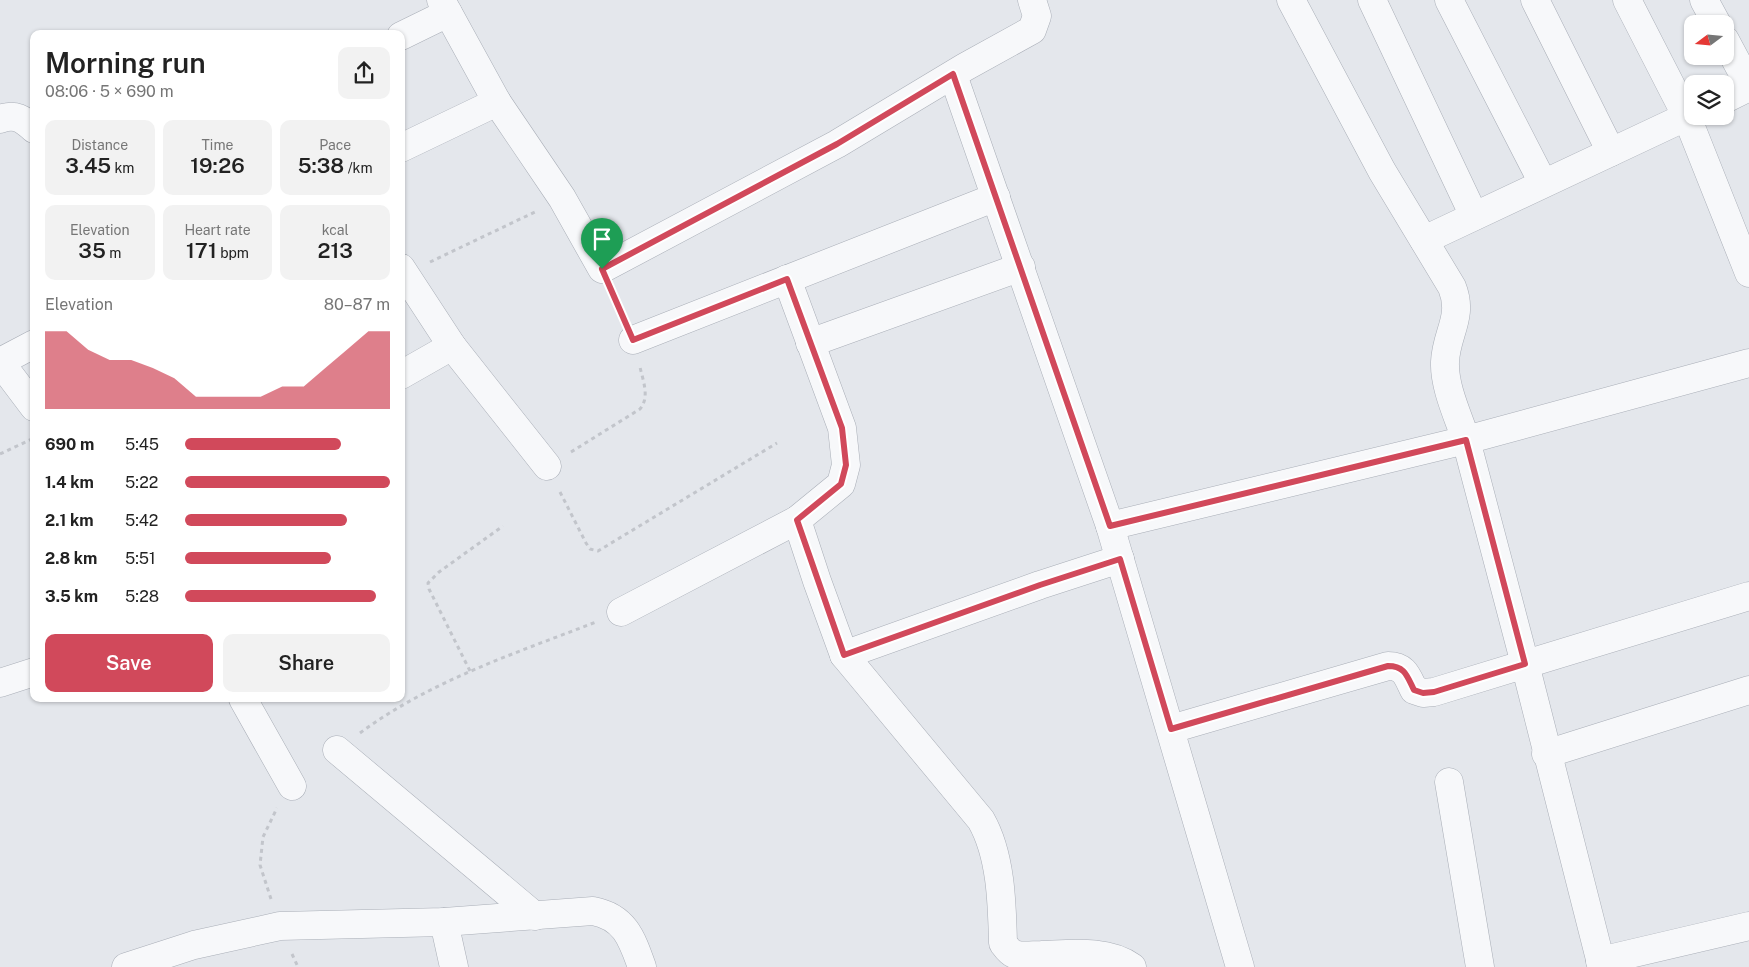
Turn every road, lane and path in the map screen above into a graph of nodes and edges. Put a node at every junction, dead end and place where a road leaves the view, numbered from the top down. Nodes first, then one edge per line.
1 (1032, 0) edge
2 (1372, 0) edge
3 (1449, 0) edge
4 (1535, 0) edge
5 (1627, 0) edge
6 (1704, 0) edge
7 (1301, 3) edge
8 (444, 6) edge
9 (1712, 15) edge
10 (405, 33) edge
11 (1734, 57) edge
12 (953, 74) junction
13 (1749, 86) edge
14 (1734, 94) edge
15 (497, 102) junction
16 (1684, 105) edge
17 (0, 119) edge
18 (1684, 119) edge
19 (1693, 125) edge
20 (30, 126) edge
21 (405, 146) edge
22 (1611, 152) junction
23 (1543, 183) junction
24 (996, 197) junction
25 (562, 198) junction
26 (1474, 216) junction
27 (1424, 240) junction
28 (1021, 267) junction
29 (602, 269) junction
30 (405, 271) edge
31 (1749, 273) edge
32 (405, 275) edge
33 (787, 279) junction
34 (633, 340) junction
35 (810, 343) junction
36 (30, 346) edge
37 (452, 346) junction
38 (1749, 363) edge
39 (405, 373) edge
40 (30, 401) edge
41 (30, 440) edge
42 (1466, 440) junction
43 (777, 443) dead end
44 (0, 454) edge
45 (547, 466) junction
46 (797, 520) junction
47 (503, 526) dead end
48 (1110, 526) junction
49 (1120, 559) junction
50 (1749, 596) edge
51 (620, 612) joint
52 (844, 655) junction
53 (1525, 664) junction
54 (470, 671) junction
55 (30, 673) edge
56 (0, 684) edge
57 (1749, 690) edge
58 (245, 702) edge
59 (1171, 729) junction
60 (337, 750) joint
61 (1546, 754) junction
62 (1449, 782) dead end
63 (292, 786) joint
64 (535, 916) junction
65 (444, 922) junction
66 (280, 926) junction
67 (1749, 926) edge
68 (1601, 964) edge
69 (126, 967) edge
70 (454, 967) edge
71 (642, 967) edge
72 (1132, 967) edge
73 (1240, 967) edge
74 (1480, 967) edge

1 - 12 street
2 - 26 street
3 - 23 street
4 - 22 street
5 - 16 street
6 - 9 street
7 - 27 street
8 - 10 street
8 - 15 street
11 - 13 street
12 - 24 street
12 - 29 street
13 - 14 street
15 - 21 street
15 - 25 street
17 - 20 street
18 - 22 street
19 - 31 street
22 - 23 street
23 - 26 street
24 - 28 street
24 - 33 street
25 - 29 street
25 - 30 path
26 - 27 street
27 - 42 street
28 - 35 street
28 - 48 street
29 - 34 path
32 - 37 street
33 - 34 street
33 - 35 street
34 - 45 path
35 - 46 street
36 - 40 street
37 - 39 street
37 - 45 street
38 - 42 street
41 - 44 path
42 - 48 street
42 - 53 street
43 - 45 path
46 - 51 street
46 - 52 street
47 - 54 path
48 - 49 street
49 - 52 street
49 - 59 street
50 - 53 street
51 - 54 path
52 - 72 street
53 - 59 street
53 - 61 street
54 - 60 path
55 - 56 street
57 - 61 street
58 - 63 street
59 - 73 street
60 - 64 street
61 - 68 street
62 - 74 street
63 - 66 path
64 - 65 street
64 - 71 street
65 - 66 street
65 - 70 street
66 - 69 street
67 - 68 street

